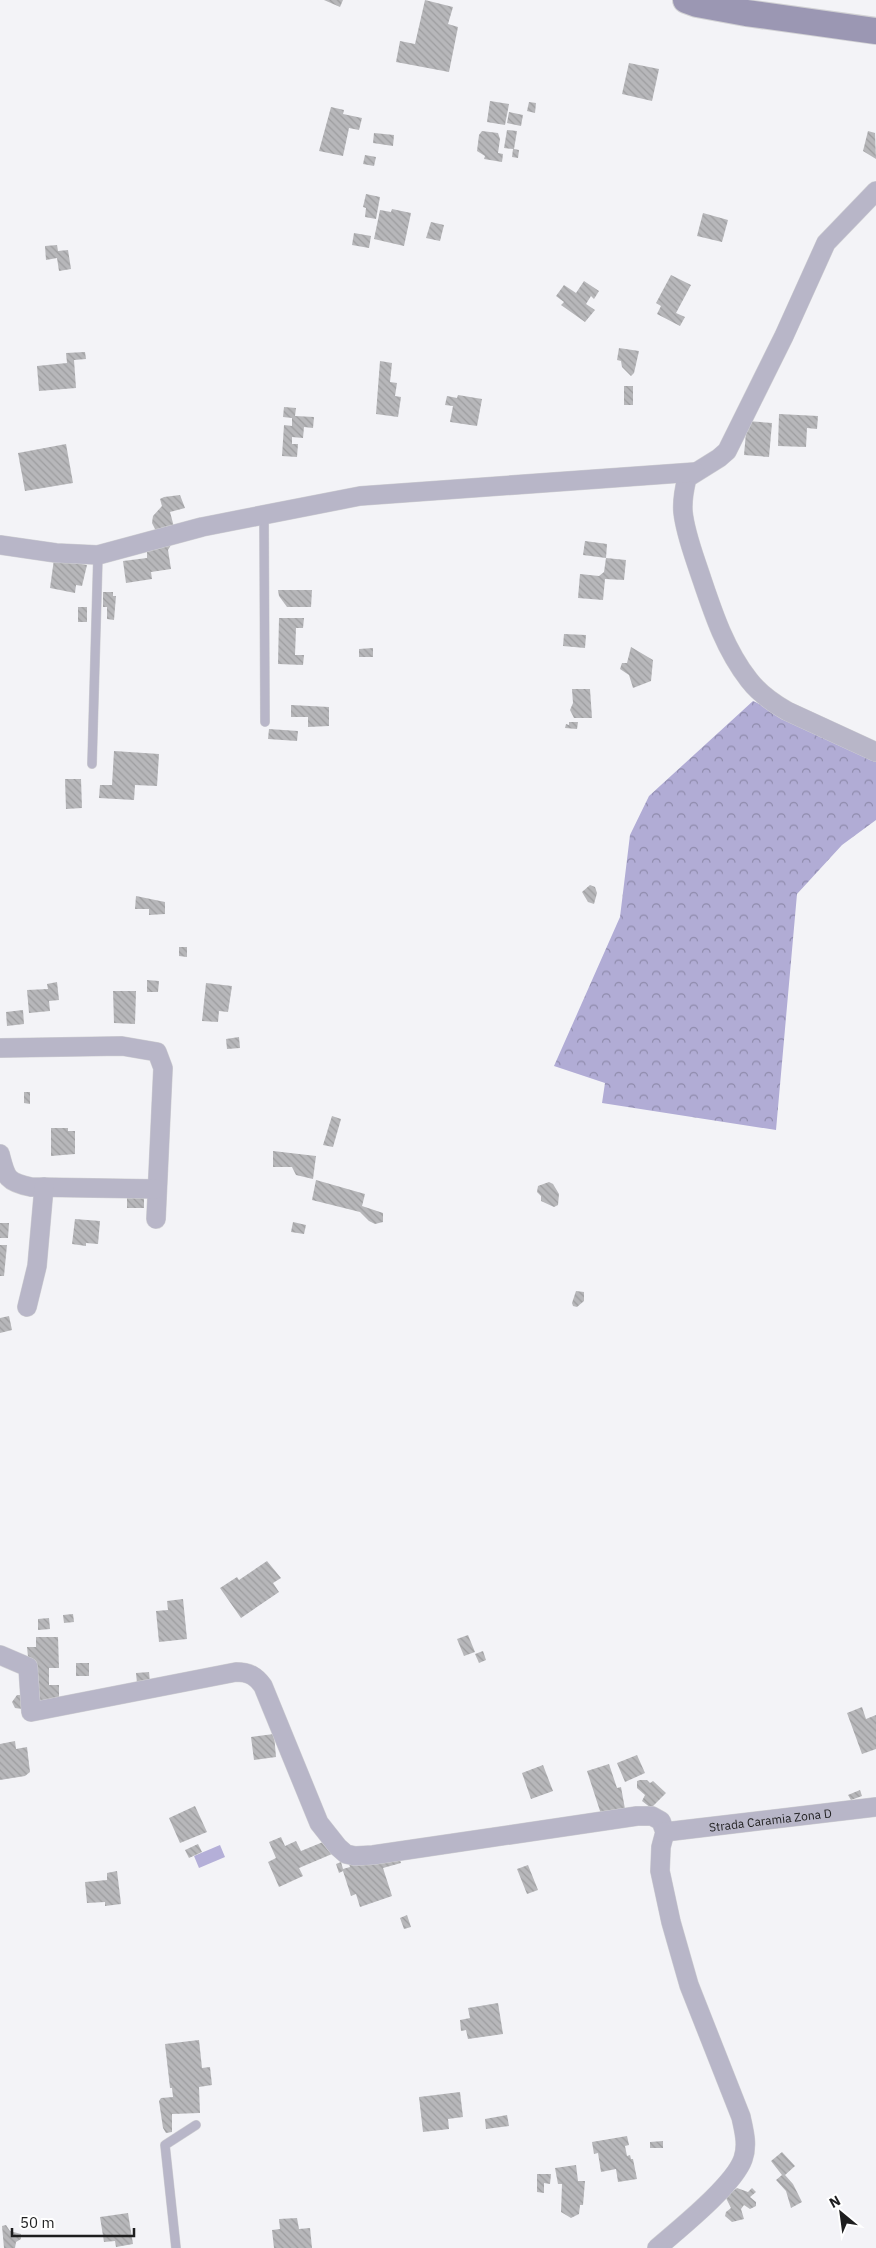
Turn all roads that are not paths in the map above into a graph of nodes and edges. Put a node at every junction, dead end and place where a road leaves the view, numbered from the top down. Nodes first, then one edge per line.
1 (686, 0) edge
2 (876, 31) edge
3 (876, 191) edge
4 (695, 472) junction
5 (264, 515) junction
6 (0, 545) edge
7 (98, 555) junction
8 (265, 722) dead end
9 (876, 752) edge
10 (92, 764) dead end
11 (0, 1048) edge
12 (0, 1154) edge
13 (44, 1187) junction
14 (156, 1189) junction
15 (156, 1219) dead end
16 (27, 1307) dead end
17 (0, 1655) edge
18 (876, 1807) edge
19 (665, 1832) junction
20 (196, 2125) dead end
21 (176, 2248) edge
22 (657, 2248) edge

1 - 2 street
3 - 4 street
4 - 5 street
4 - 9 street
5 - 7 street
5 - 8 lane
6 - 7 street
7 - 10 lane
11 - 14 street
12 - 13 street
13 - 14 street
13 - 16 street
14 - 15 street
17 - 19 street
18 - 19 street, Strada Caramia Zona D
19 - 22 street
20 - 21 lane

